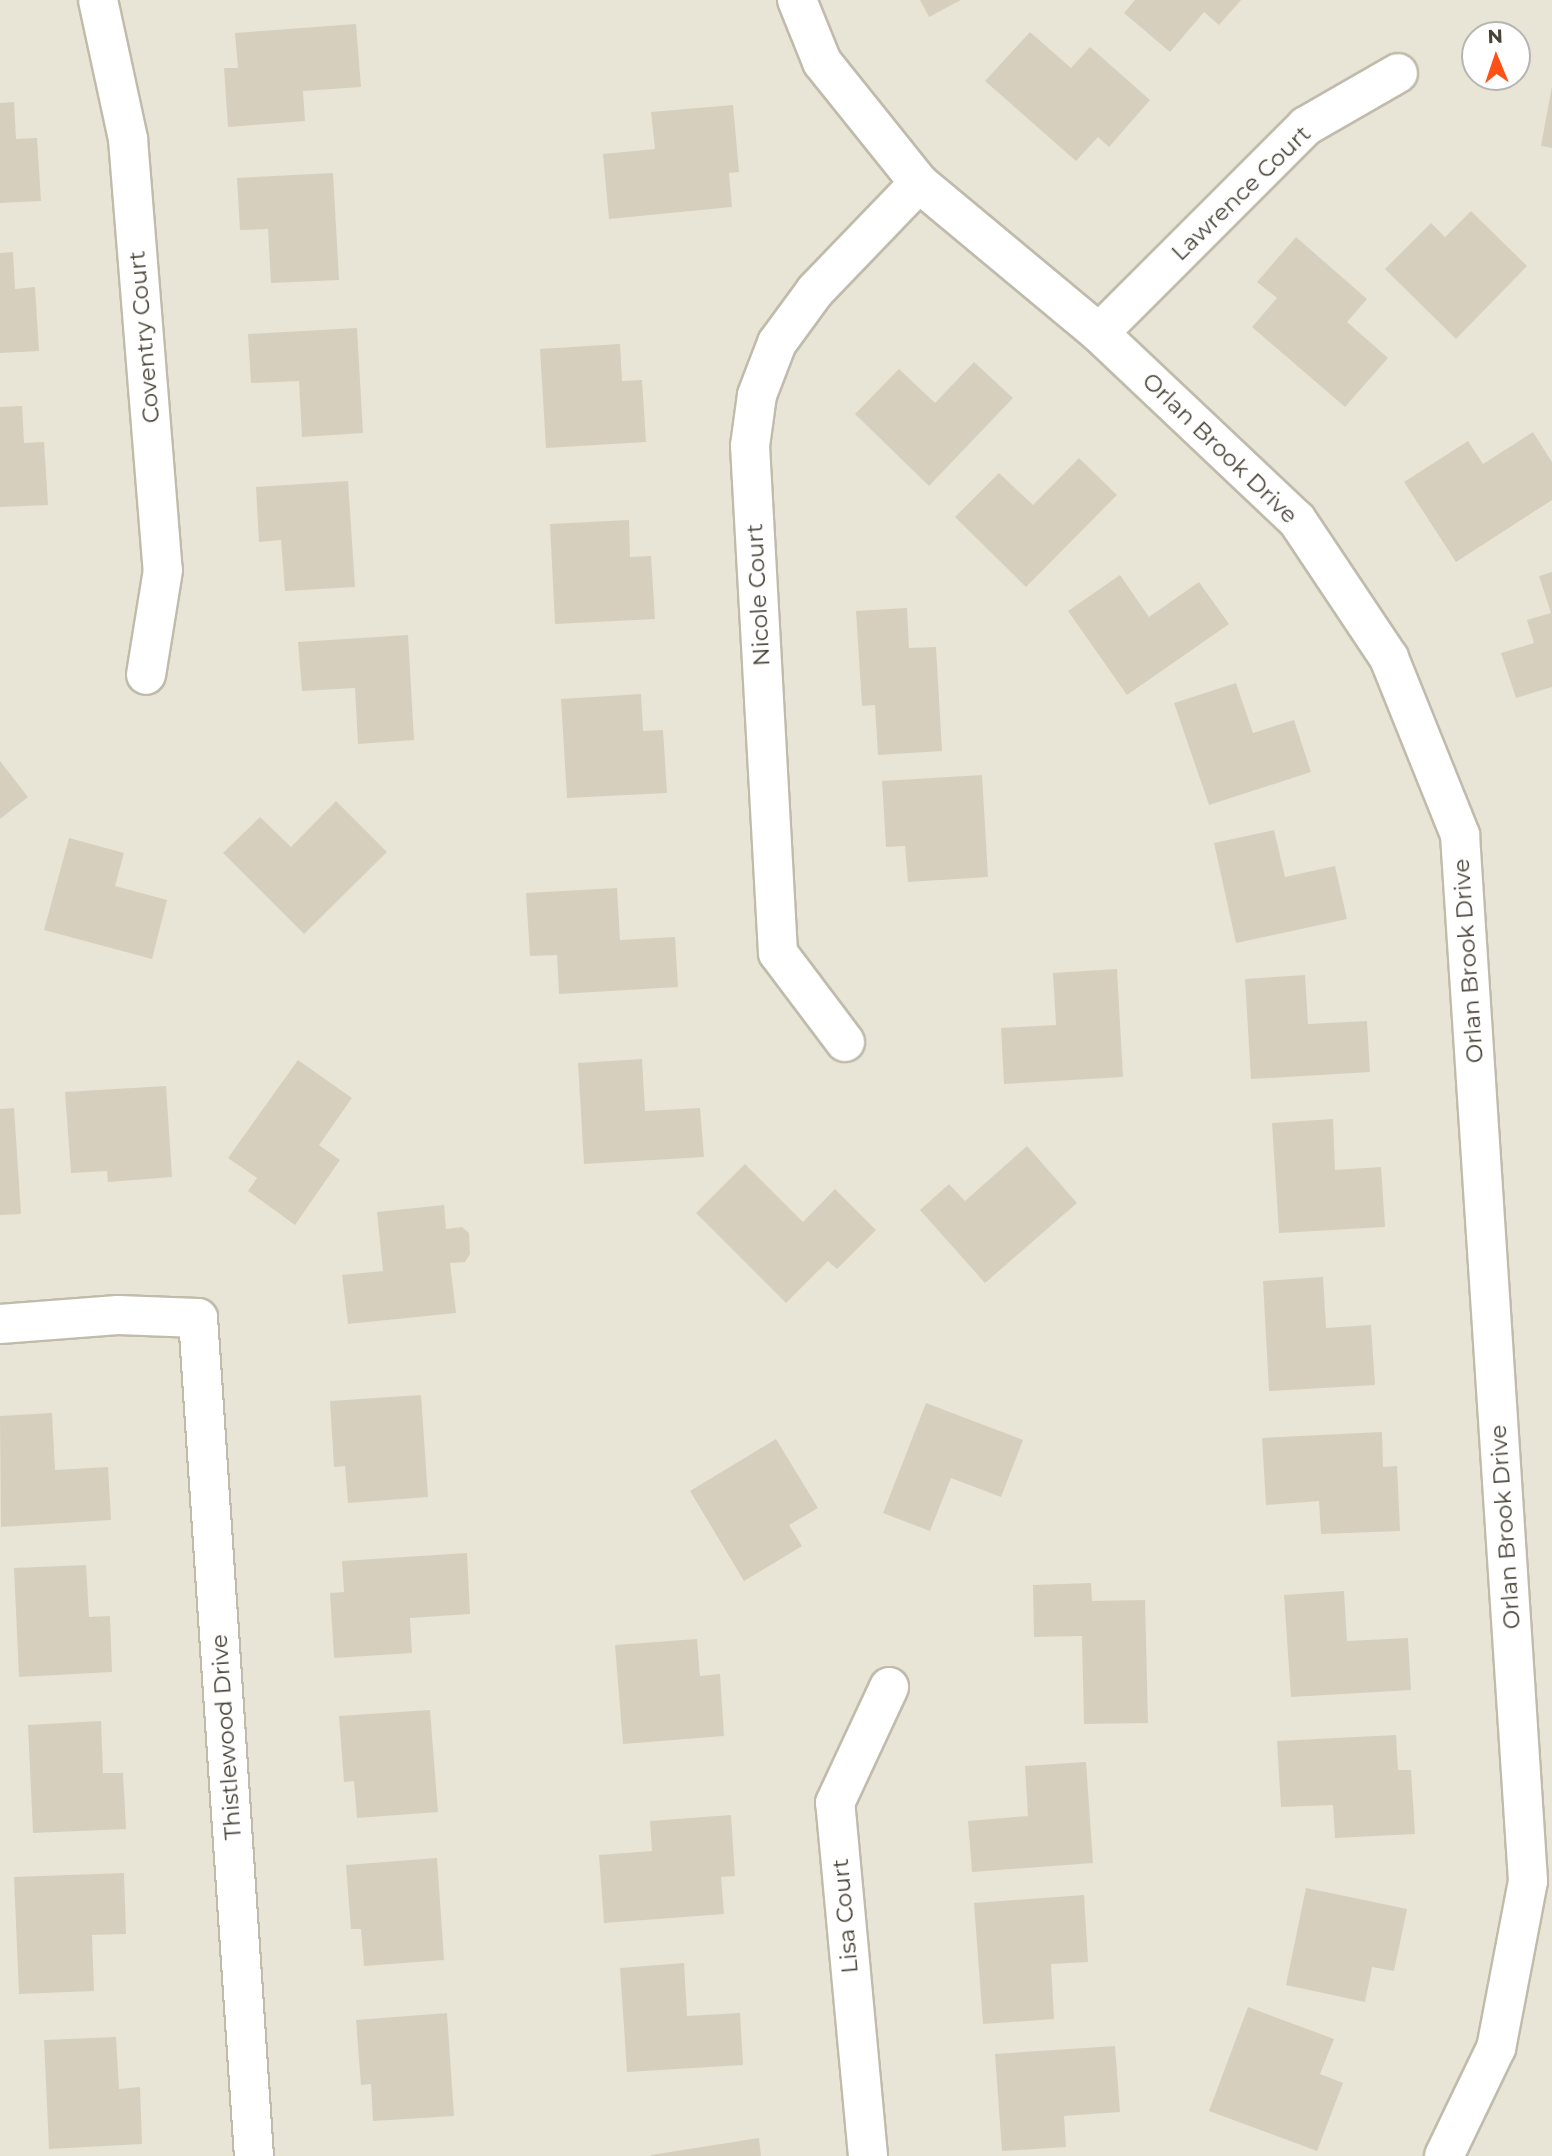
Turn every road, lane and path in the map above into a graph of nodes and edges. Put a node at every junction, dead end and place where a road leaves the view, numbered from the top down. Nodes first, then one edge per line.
1 (99, 0) edge
2 (797, 0) edge
3 (1398, 73) dead end
4 (919, 183) junction
5 (1099, 333) junction
6 (146, 675) dead end
7 (845, 1042) dead end
8 (0, 1324) edge
9 (889, 1687) dead end
10 (254, 2156) edge
11 (868, 2156) edge
12 (1444, 2156) edge

1 - 6 street, Coventry Court
2 - 4 street, Orlan Brook Drive
3 - 5 street, Lawrence Court
4 - 5 street, Orlan Brook Drive
4 - 7 street, Nicole Court
5 - 12 street, Orlan Brook Drive
8 - 10 street, Thistlewood Drive
9 - 11 street, Lisa Court

